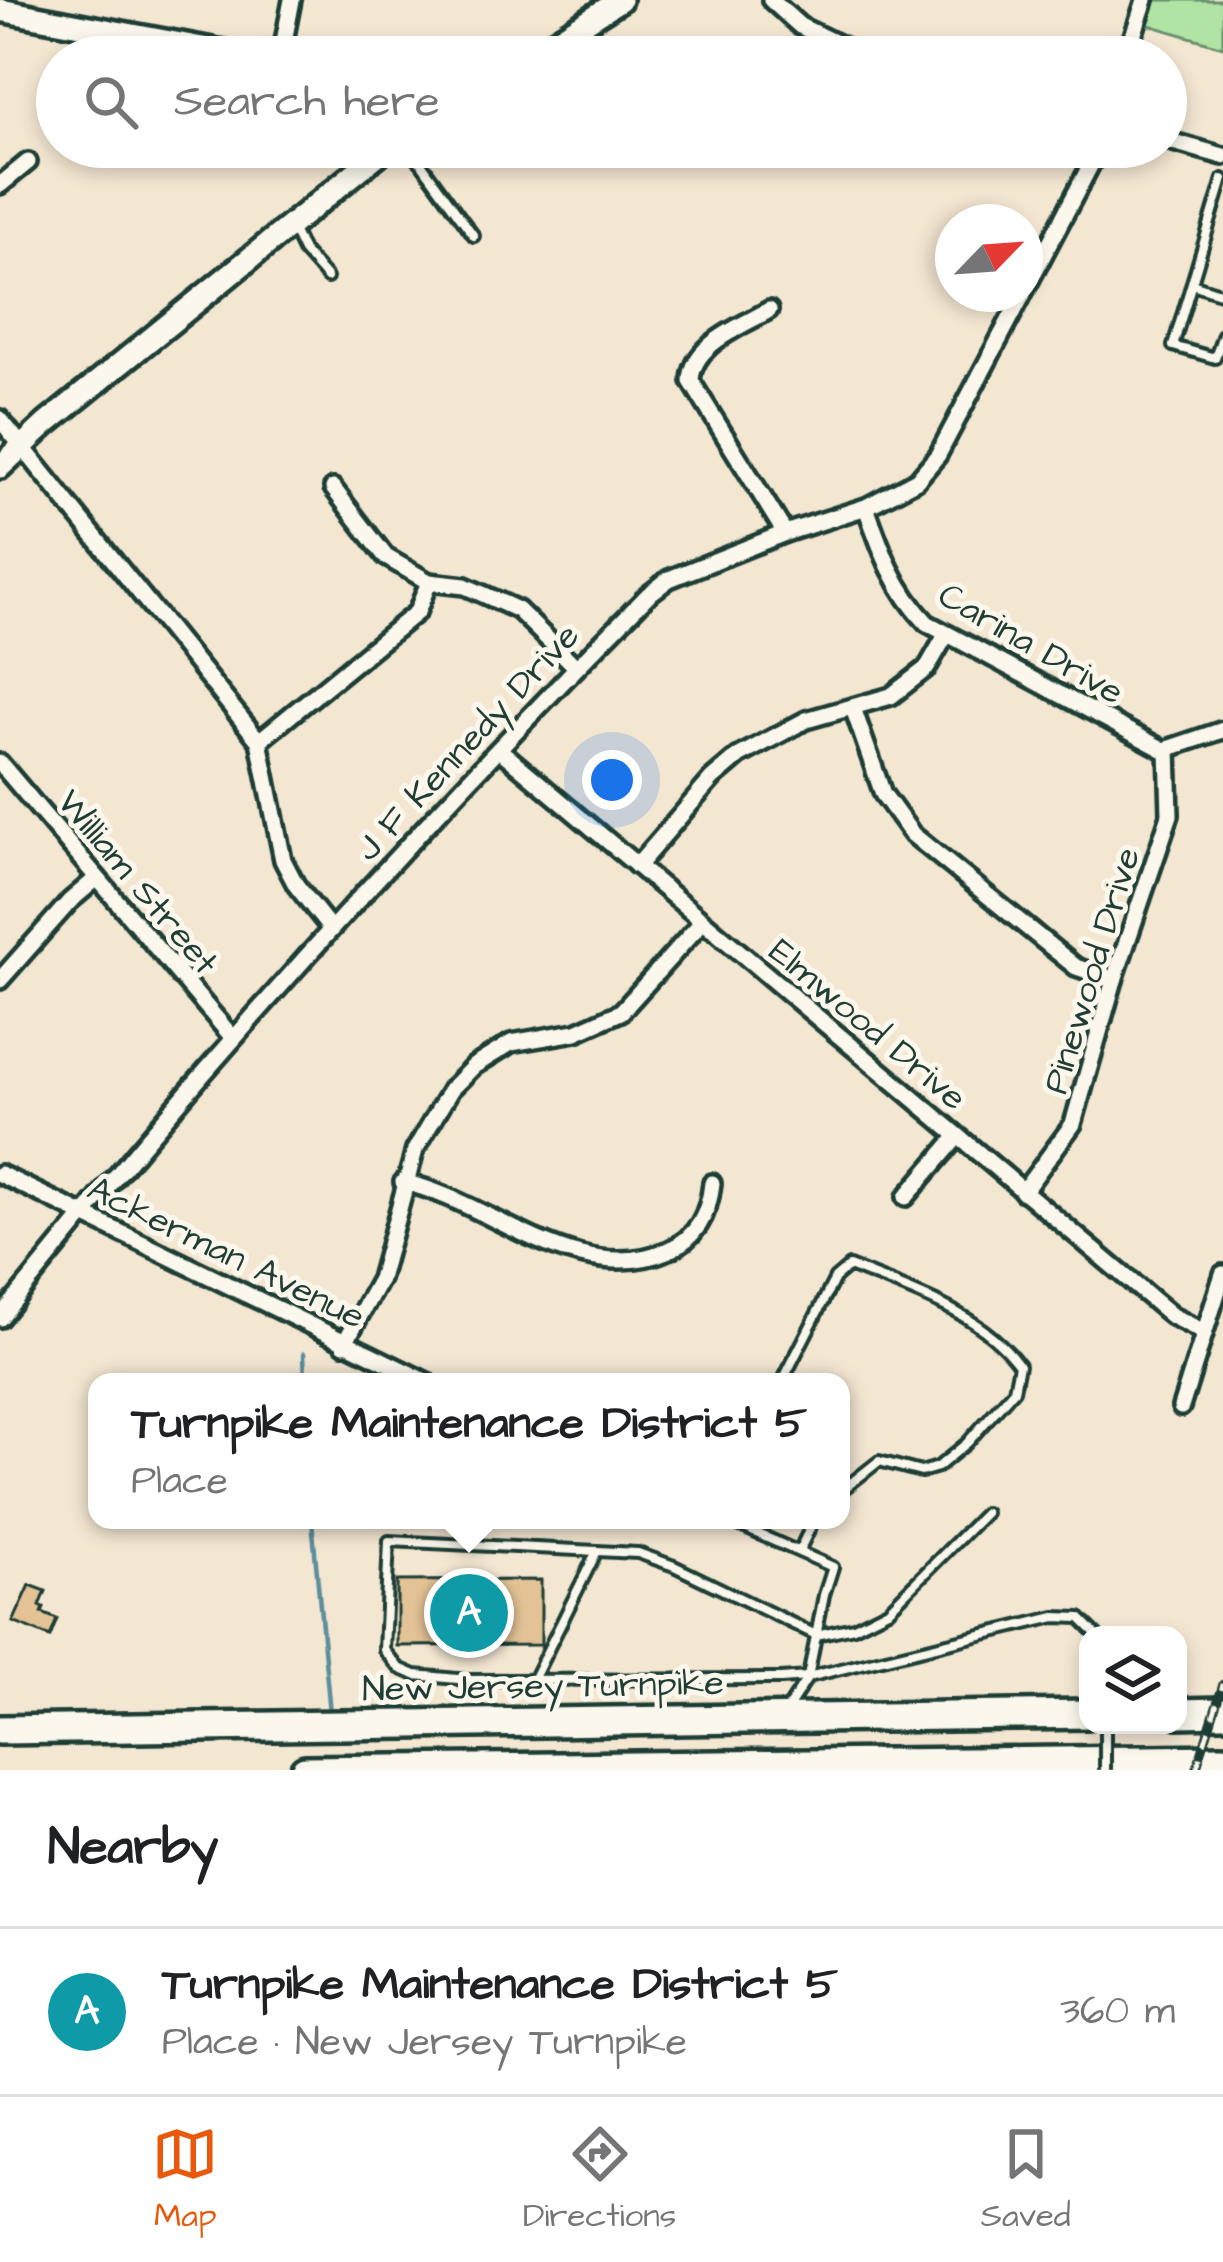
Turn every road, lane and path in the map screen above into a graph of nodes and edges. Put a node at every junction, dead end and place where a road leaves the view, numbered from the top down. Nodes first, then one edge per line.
1 (292, 0) edge
2 (771, 0) edge
3 (1145, 0) edge
4 (604, 4) edge
5 (0, 10) edge
6 (138, 36) edge
7 (285, 36) edge
8 (559, 36) edge
9 (821, 36) edge
10 (1133, 36) edge
11 (1187, 146) edge
12 (1223, 156) edge
13 (28, 163) dead end
14 (360, 168) edge
15 (425, 168) edge
16 (1089, 168) edge
17 (1223, 178) edge
18 (0, 185) edge
19 (288, 224) junction
20 (474, 236) dead end
21 (1043, 256) edge
22 (327, 278) dead end
23 (1192, 284) junction
24 (1223, 294) edge
25 (769, 310) dead end
26 (1013, 312) edge
27 (1223, 334) edge
28 (0, 419) edge
29 (22, 446) junction
30 (0, 466) edge
31 (333, 488) dead end
32 (866, 508) junction
33 (785, 533) junction
34 (429, 582) junction
35 (946, 634) junction
36 (576, 668) junction
37 (853, 708) junction
38 (1223, 730) edge
39 (259, 741) junction
40 (1168, 749) junction
41 (501, 751) junction
42 (0, 763) edge
43 (637, 866) junction
44 (97, 878) junction
45 (702, 922) junction
46 (330, 928) junction
47 (0, 980) edge
48 (1114, 980) junction
49 (233, 1038) junction
50 (957, 1137) junction
51 (0, 1174) edge
52 (403, 1182) junction
53 (712, 1183) dead end
54 (1023, 1192) junction
55 (906, 1197) dead end
56 (84, 1213) junction
57 (1223, 1274) edge
58 (0, 1318) edge
59 (1204, 1332) junction
60 (344, 1344) junction
61 (407, 1373) edge
62 (787, 1373) edge
63 (1181, 1407) dead end
64 (850, 1484) edge
65 (986, 1513) dead end
66 (747, 1529) edge
67 (810, 1529) edge
68 (597, 1551) junction
69 (798, 1552) junction
70 (1088, 1626) edge
71 (816, 1635) junction
72 (808, 1677) junction
73 (532, 1680) junction
74 (1223, 1712) edge
75 (1187, 1713) edge
76 (1079, 1714) edge
77 (782, 1717) junction
78 (0, 1730) edge
79 (1105, 1734) edge
80 (1223, 1759) edge
81 (305, 1770) edge
82 (1105, 1770) edge

1 - 7 street
2 - 9 street
3 - 10 street
4 - 8 street
5 - 6 street
11 - 12 street
13 - 18 street
14 - 19 street
15 - 20 lane
16 - 21 street, J F Kennedy Drive
17 - 23 lane
19 - 22 lane
19 - 29 street
23 - 24 lane
23 - 27 lane
25 - 33 street
26 - 32 street, J F Kennedy Drive
28 - 29 street
29 - 30 street
29 - 39 street
31 - 34 street
32 - 33 street, J F Kennedy Drive
32 - 35 street, Carina Drive
33 - 36 street, J F Kennedy Drive
34 - 36 street
34 - 39 street
35 - 37 street
35 - 40 street, Carina Drive
36 - 41 street, J F Kennedy Drive
37 - 43 street
37 - 48 street
38 - 40 street
39 - 46 street
40 - 48 street, Pinewood Drive
41 - 43 street, Elmwood Drive
41 - 46 street, J F Kennedy Drive
42 - 44 street, William Street
43 - 45 street, Elmwood Drive
44 - 47 street
44 - 49 street, William Street
45 - 50 street, Elmwood Drive
45 - 52 street
46 - 49 street, J F Kennedy Drive
48 - 54 street, Pinewood Drive
49 - 56 street, J F Kennedy Drive
50 - 54 street, Elmwood Drive
50 - 55 street
51 - 56 street, Ackerman Avenue
52 - 53 street
52 - 60 street
54 - 59 street, Elmwood Drive
56 - 58 street, J F Kennedy Drive
56 - 60 street, Ackerman Avenue
57 - 59 street
59 - 63 street
60 - 61 street, Ackerman Avenue
62 - 64 lane
65 - 71 lane
66 - 69 lane
67 - 69 lane
68 - 71 lane
68 - 73 lane
68 - 73 lane
69 - 71 lane
70 - 72 lane
71 - 72 lane
72 - 73 lane
72 - 77 lane
74 - 75 highway
76 - 77 highway, New Jersey Turnpike
77 - 78 highway, New Jersey Turnpike
79 - 82 lane, bridge
80 - 81 highway

